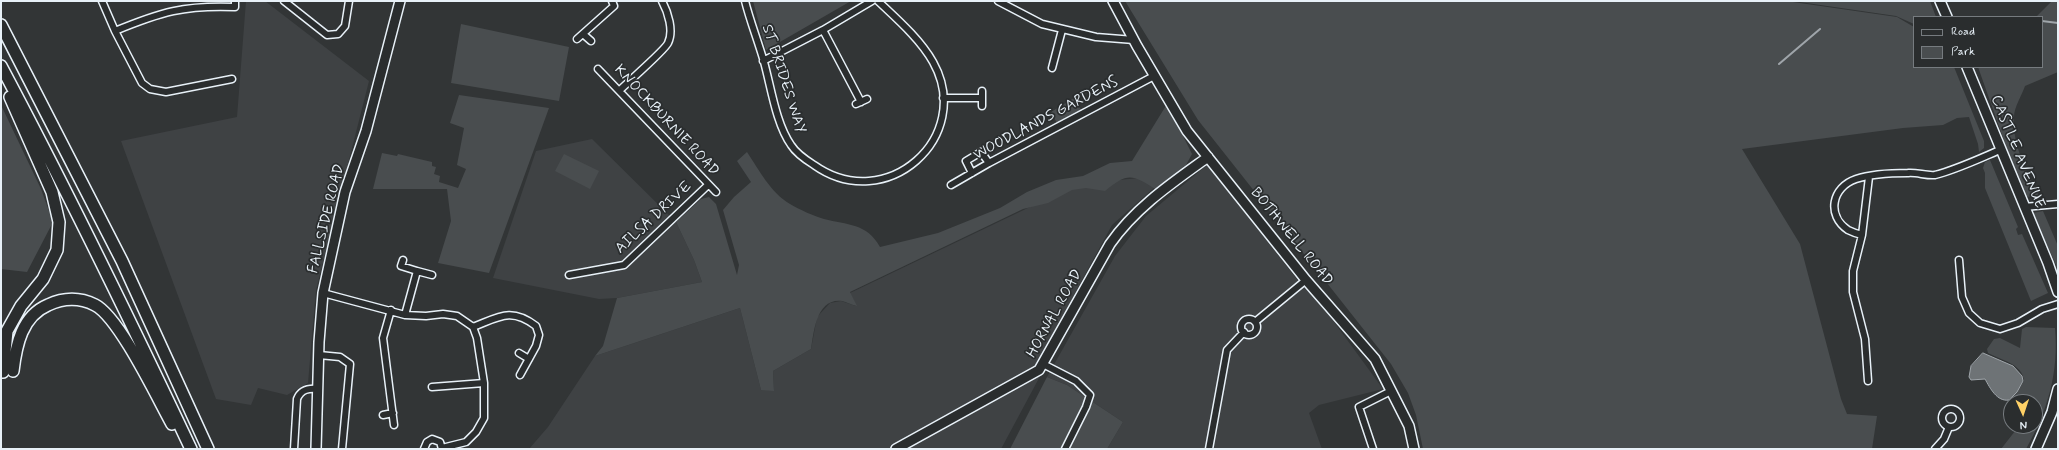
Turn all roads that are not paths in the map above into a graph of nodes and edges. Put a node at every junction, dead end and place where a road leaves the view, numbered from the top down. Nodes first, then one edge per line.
1 (102, 1) edge
2 (284, 1) edge
3 (348, 1) edge
4 (400, 1) edge
5 (612, 1) edge
6 (662, 1) edge
7 (745, 1) edge
8 (872, 1) edge
9 (878, 1) edge
10 (998, 1) edge
11 (1113, 1) edge
12 (1940, 1) edge
13 (235, 4) edge
14 (1947, 16) edge
15 (1, 25) edge
16 (823, 30) junction
17 (1062, 30) junction
18 (115, 31) junction
19 (585, 32) junction
20 (578, 39) dead end
21 (591, 41) dead end
22 (1135, 43) junction
23 (763, 61) junction
24 (1, 66) edge
25 (1052, 68) dead end
26 (1967, 68) edge
27 (598, 69) dead end
28 (1, 76) edge
29 (1154, 76) junction
30 (232, 79) dead end
31 (620, 90) junction
32 (982, 91) dead end
33 (943, 98) junction
34 (982, 98) junction
35 (862, 102) dead end
36 (982, 106) dead end
37 (2000, 150) junction
38 (1208, 157) junction
39 (989, 163) junction
40 (972, 173) junction
41 (1869, 177) junction
42 (708, 185) junction
43 (951, 186) dead end
44 (716, 192) dead end
45 (2058, 204) edge
46 (2024, 206) junction
47 (1862, 235) junction
48 (403, 260) dead end
49 (1959, 260) dead end
50 (417, 271) junction
51 (432, 275) dead end
52 (569, 275) dead end
53 (1306, 280) junction
54 (2058, 292) edge
55 (323, 293) junction
56 (2058, 304) edge
57 (391, 310) junction
58 (406, 314) junction
59 (1255, 322) junction
60 (473, 327) junction
61 (1244, 332) junction
62 (519, 353) dead end
63 (319, 355) junction
64 (529, 359) junction
65 (1043, 364) junction
66 (520, 374) dead end
67 (1868, 381) dead end
68 (484, 383) junction
69 (432, 387) dead end
70 (318, 389) junction
71 (2058, 389) edge
72 (1391, 391) junction
73 (393, 413) junction
74 (383, 415) dead end
75 (394, 425) dead end
76 (1949, 427) dead end
77 (442, 448) edge
78 (186, 449) edge
79 (191, 449) edge
80 (208, 449) edge
81 (294, 449) edge
82 (316, 449) edge
83 (342, 449) edge
84 (424, 449) edge
85 (896, 449) edge
86 (1065, 449) edge
87 (1209, 449) edge
88 (1373, 449) edge
89 (1414, 449) edge
90 (1935, 449) edge
91 (2036, 449) edge

1 - 18 street
2 - 3 street
4 - 55 street, FALLSIDE ROAD
5 - 19 street
6 - 31 street
7 - 23 street, ST BRIDES WAY
8 - 16 street
9 - 33 street, ST BRIDES WAY
10 - 17 street
11 - 22 street, BOTHWELL ROAD
12 - 14 street
13 - 18 street
15 - 80 highway
16 - 23 street
16 - 35 street
17 - 22 street
17 - 25 street
18 - 30 street
19 - 20 street
19 - 21 street
22 - 29 street, BOTHWELL ROAD
23 - 33 street, ST BRIDES WAY
24 - 79 highway
26 - 37 street, CASTLE AVENUE
27 - 31 street, KNOCKBURNIE ROAD
28 - 78 highway
29 - 38 street, BOTHWELL ROAD
29 - 39 street, WOODLANDS GARDENS
31 - 42 street, KNOCKBURNIE ROAD
32 - 34 street
33 - 34 street
34 - 36 street
37 - 41 street
37 - 46 street, CASTLE AVENUE
38 - 53 street, BOTHWELL ROAD
38 - 65 street, HORNAL ROAD
39 - 40 street, WOODLANDS GARDENS
39 - 40 street
40 - 43 street, WOODLANDS GARDENS
41 - 47 street
41 - 47 street
42 - 44 street, KNOCKBURNIE ROAD
42 - 52 street, AILSA DRIVE
45 - 46 street
46 - 54 street, CASTLE AVENUE
47 - 67 street
48 - 50 street
49 - 56 street
50 - 51 street
50 - 58 street
53 - 59 street
53 - 72 street, BOTHWELL ROAD
55 - 57 street
55 - 63 street, FALLSIDE ROAD
57 - 58 street
57 - 73 street
58 - 60 street
59 - 61 street
59 - 61 street
60 - 64 street
60 - 68 street
61 - 87 street
62 - 64 street
63 - 70 street, FALLSIDE ROAD
63 - 83 street
64 - 66 street
65 - 85 street, HORNAL ROAD
65 - 86 street
68 - 69 street
68 - 77 street
70 - 81 street
70 - 82 street, FALLSIDE ROAD
71 - 91 street
72 - 88 street
72 - 89 street, BOTHWELL ROAD
73 - 74 street
73 - 75 street
76 - 90 street
77 - 84 street

